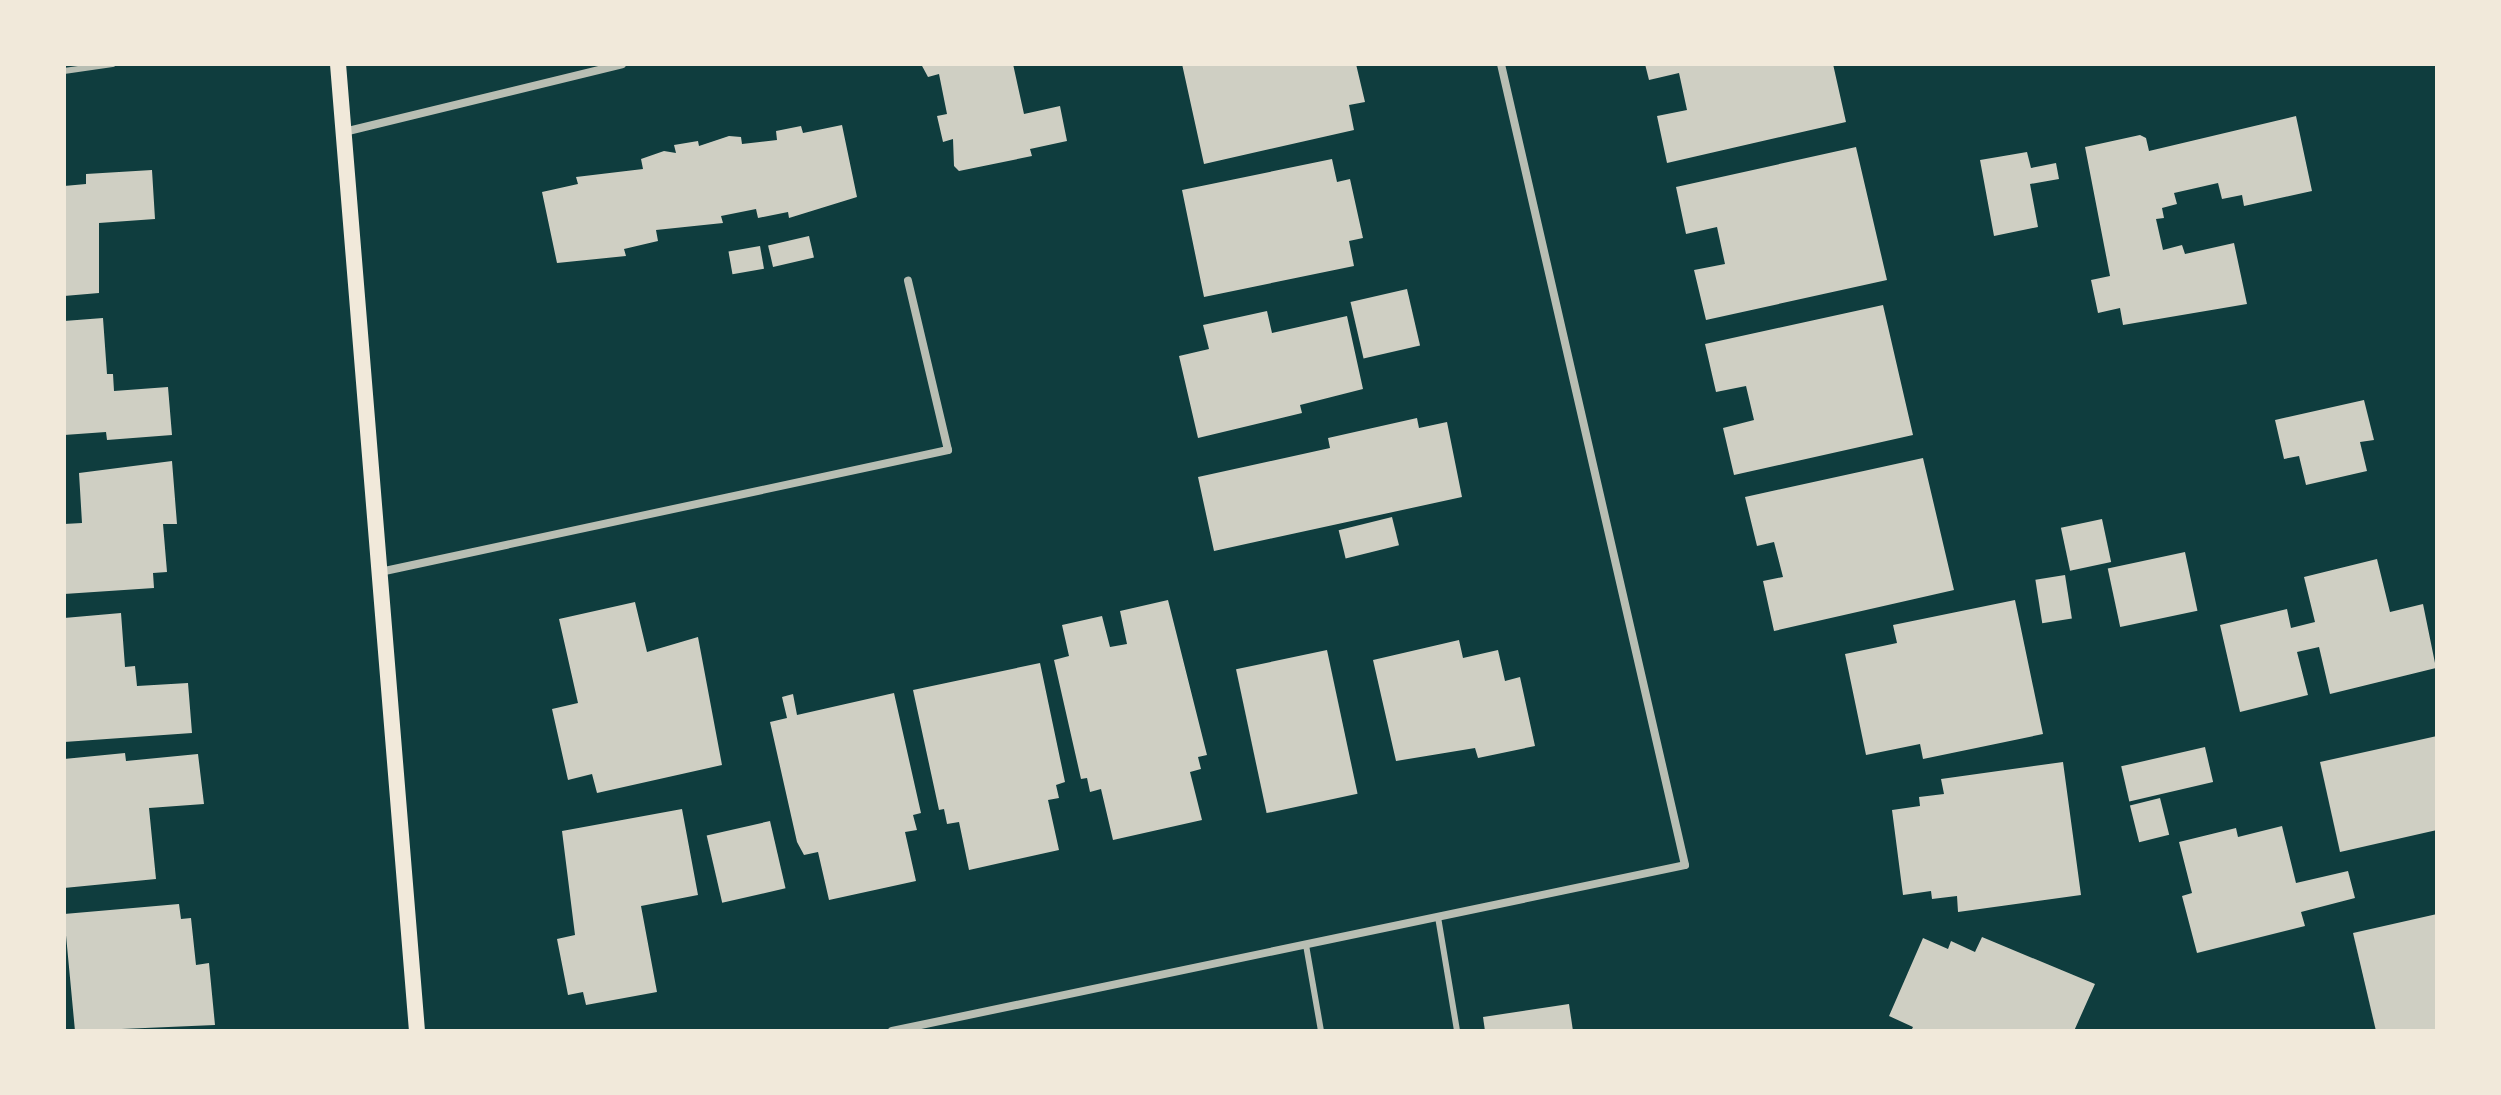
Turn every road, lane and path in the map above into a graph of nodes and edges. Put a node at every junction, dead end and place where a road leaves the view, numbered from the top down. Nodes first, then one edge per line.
1 (113, 64) edge
2 (338, 64) edge
3 (622, 64) edge
4 (1501, 64) edge
5 (64, 71) edge
6 (343, 132) junction
7 (908, 281) dead end
8 (380, 572) junction
9 (1438, 917) junction
10 (1306, 945) junction
11 (417, 1031) edge
12 (892, 1031) edge
13 (1321, 1031) edge
14 (1457, 1031) edge

1 - 5 lane
2 - 6 main road
3 - 6 street
4 - 9 street
6 - 8 main road
7 - 8 street
8 - 11 main road
9 - 10 street
9 - 14 lane
10 - 12 street
10 - 13 lane

